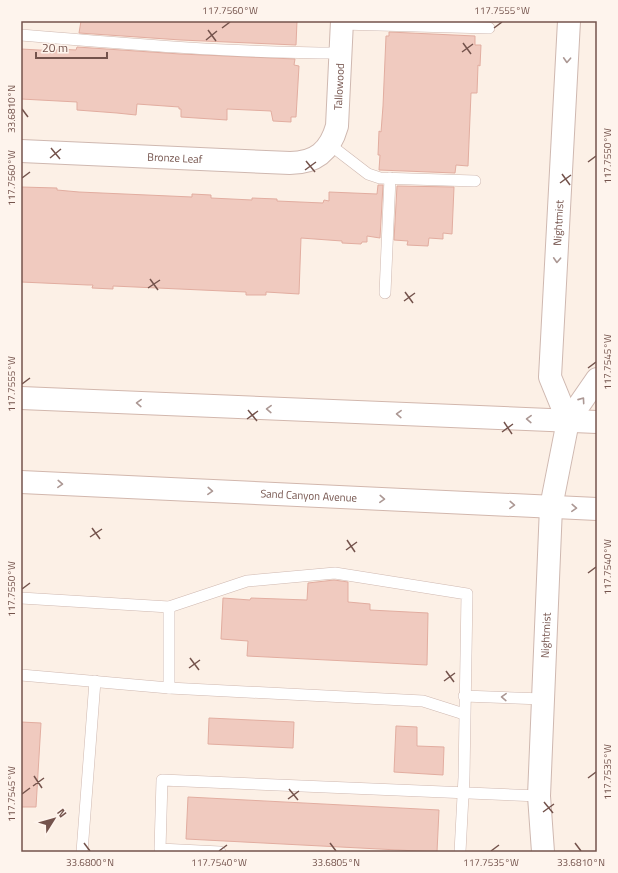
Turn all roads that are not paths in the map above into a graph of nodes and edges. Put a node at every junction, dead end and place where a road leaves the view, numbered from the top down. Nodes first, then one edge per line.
1 (569, 21) edge
2 (341, 22) edge
3 (488, 28) dead end
4 (21, 35) edge
5 (340, 53) junction
6 (327, 147) junction
7 (21, 151) edge
8 (390, 178) junction
9 (474, 181) dead end
10 (385, 293) dead end
11 (597, 378) edge
12 (21, 398) edge
13 (568, 421) junction
14 (597, 422) edge
15 (21, 482) edge
16 (551, 506) junction
17 (597, 509) edge
18 (21, 598) edge
19 (169, 607) junction
20 (21, 675) edge
21 (95, 681) junction
22 (170, 688) junction
23 (464, 696) junction
24 (543, 699) junction
25 (464, 714) junction
26 (463, 794) junction
27 (539, 796) junction
28 (82, 852) edge
29 (220, 852) edge
30 (460, 852) edge
31 (543, 852) edge

1 -> 13 street, Nightmist
2 - 3 lane
2 - 5 street, Tallowood
4 - 5 lane
5 - 6 street, Tallowood
6 - 7 street, Bronze Leaf
6 - 8 lane
8 - 9 lane
8 - 10 lane
13 -> 11 street, Nightmist
13 -> 12 street
13 - 14 street
13 - 16 street, Nightmist
15 -> 16 street, Sand Canyon Avenue
16 -> 17 street, Sand Canyon Avenue
16 - 24 street, Nightmist
18 - 19 lane
19 - 22 lane
19 - 23 lane
20 - 21 lane
21 - 22 lane
21 - 28 lane
22 - 25 lane
24 -> 23 lane
23 - 25 lane
24 - 27 street, Nightmist
25 - 26 lane
26 - 27 lane
26 - 29 lane
26 - 30 lane
27 - 31 street, Nightmist

